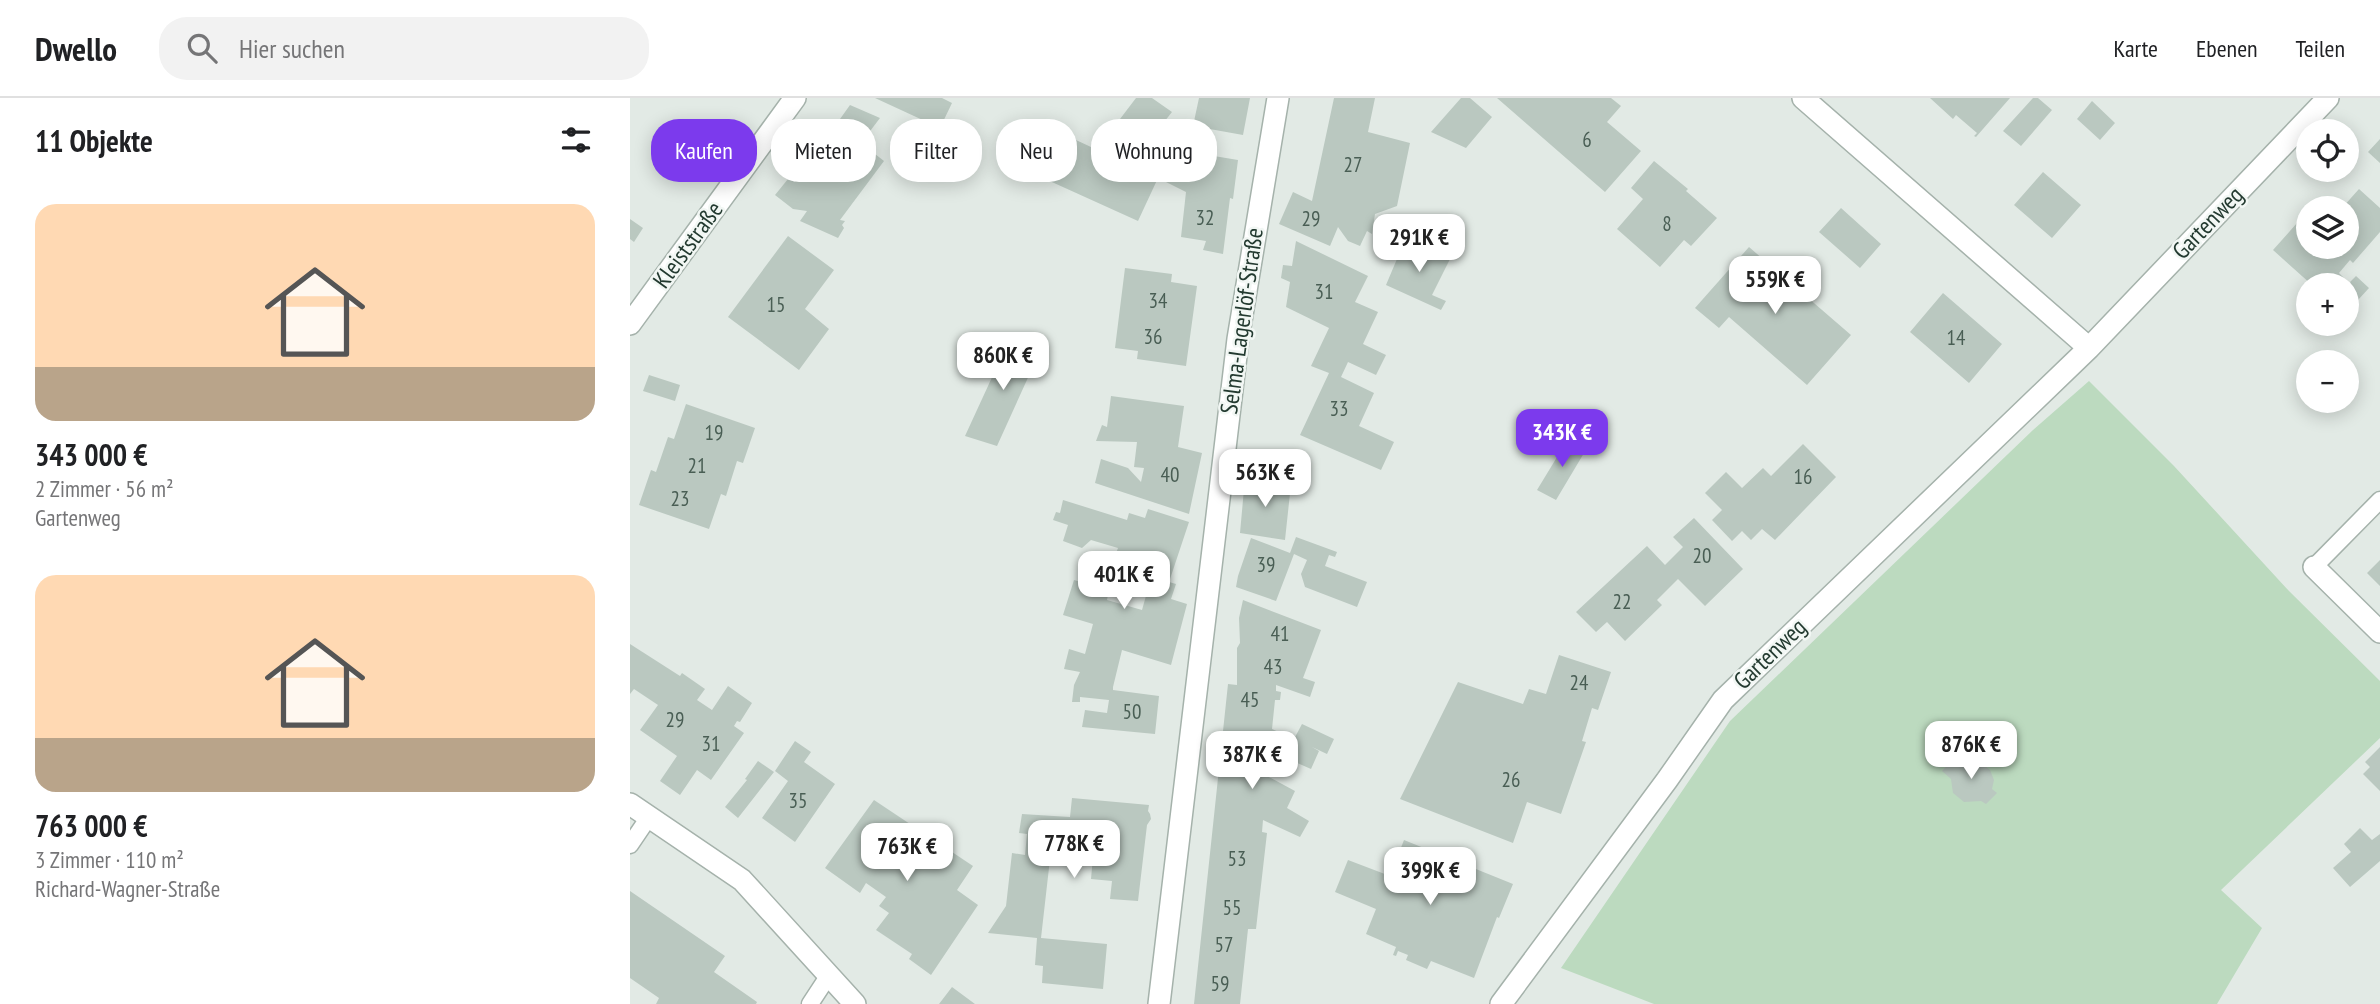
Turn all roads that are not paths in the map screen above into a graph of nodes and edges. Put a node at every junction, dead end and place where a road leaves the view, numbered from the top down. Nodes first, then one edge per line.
1 (795, 98) edge
2 (1278, 98) edge
3 (1803, 98) edge
4 (2328, 98) edge
5 (630, 324) edge
6 (2088, 348) junction
7 (2380, 500) edge
8 (2314, 567) joint
9 (2380, 632) edge
10 (630, 804) edge
11 (649, 817) junction
12 (630, 845) edge
13 (829, 975) junction
14 (810, 1004) edge
15 (855, 1004) edge
16 (1159, 1004) edge
17 (1501, 1004) edge

1 - 5 street, Kleiststraße
2 - 16 street, Selma-Lagerlöf-Straße
3 - 6 street
4 - 6 street, Gartenweg
6 - 17 street, Gartenweg
7 - 8 lane
8 - 9 street
10 - 11 street
11 - 12 lane
11 - 13 street
13 - 14 lane
13 - 15 street

